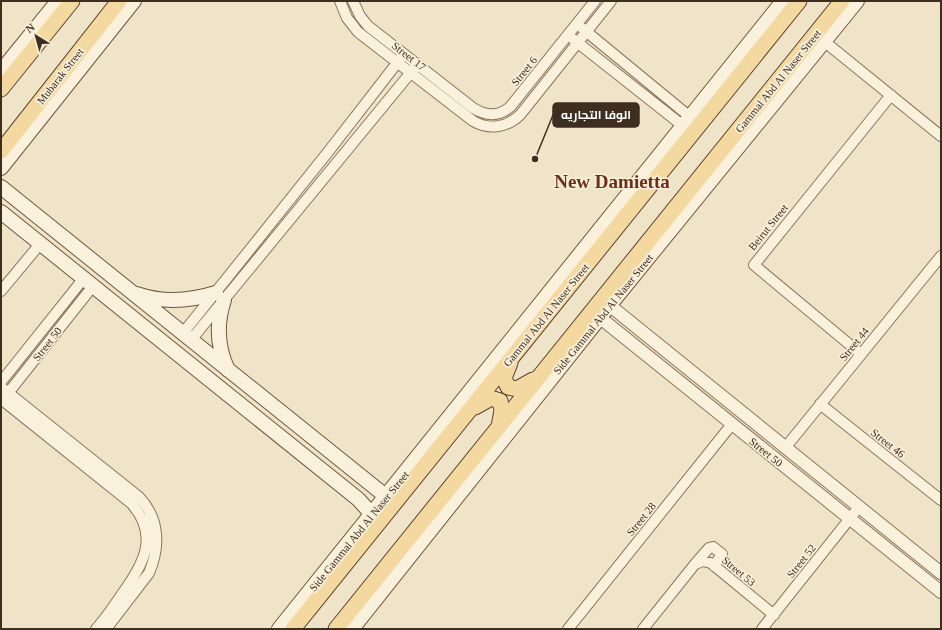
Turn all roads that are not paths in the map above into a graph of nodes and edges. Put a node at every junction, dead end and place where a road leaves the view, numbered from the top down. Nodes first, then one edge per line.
1 (58, 1) edge
2 (72, 1) edge
3 (119, 1) edge
4 (134, 1) edge
5 (340, 1) edge
6 (353, 1) edge
7 (596, 1) edge
8 (611, 1) edge
9 (783, 1) edge
10 (800, 1) edge
11 (842, 1) edge
12 (857, 1) edge
13 (577, 24) junction
14 (587, 32) junction
15 (568, 35) junction
16 (820, 38) junction
17 (597, 40) junction
18 (578, 42) junction
19 (588, 51) junction
20 (401, 58) junction
21 (76, 65) junction
22 (414, 69) junction
23 (1, 71) edge
24 (1, 89) edge
25 (455, 94) joint
26 (891, 95) junction
27 (692, 125) junction
28 (941, 136) edge
29 (1, 151) edge
30 (1, 168) edge
31 (1, 187) edge
32 (1, 212) edge
33 (40, 244) junction
34 (941, 256) edge
35 (567, 280) junction
36 (88, 282) junction
37 (1, 291) edge
38 (130, 291) junction
39 (220, 297) junction
40 (605, 303) junction
41 (596, 314) junction
42 (187, 337) junction
43 (862, 354) junction
44 (512, 357) junction
45 (228, 370) junction
46 (538, 378) junction
47 (1, 382) edge
48 (3, 396) edge
49 (820, 404) junction
50 (468, 412) junction
51 (732, 424) junction
52 (498, 428) junction
53 (785, 448) junction
54 (391, 500) junction
55 (941, 500) edge
56 (859, 507) junction
57 (376, 518) junction
58 (850, 519) junction
59 (421, 533) junction
60 (695, 564) junction
61 (714, 566) junction
62 (941, 574) edge
63 (941, 592) edge
64 (774, 615) junction
65 (105, 627) edge
66 (278, 629) edge
67 (293, 629) edge
68 (336, 629) edge
69 (352, 629) edge
70 (568, 629) edge
71 (643, 629) edge
72 (762, 629) edge

1 - 23 main road
2 - 24 main road
3 - 21 main road, Mubarak Street
4 - 21 main road
5 - 20 street, Street 17
6 - 20 street, Street 17
7 - 13 street, Street 6
8 - 14 street
9 - 27 main road
10 - 27 main road, Gammal Abd Al Naser Street
11 - 16 main road, Gammal Abd Al Naser Street
12 - 16 main road
13 - 14 street
13 - 15 street, Street 6
14 - 17 street
14 - 18 street
15 - 18 street
15 - 25 street, Street 6
16 - 26 street
16 - 40 main road, Gammal Abd Al Naser Street
17 - 19 street
17 - 27 street
18 - 19 street
18 - 22 street, Street 17
19 - 27 street
20 - 22 street, Street 17
20 - 39 street
21 - 29 main road, Mubarak Street
21 - 30 main road
22 - 25 street, Street 17
22 - 39 street
26 - 28 street
26 - 43 street, Beirut Street
27 - 35 main road, Gammal Abd Al Naser Street
31 - 38 main road
32 - 33 main road
33 - 36 main road
33 - 37 street
34 - 43 street, Street 44
35 - 44 main road, Gammal Abd Al Naser Street
35 - 54 main road, Side Gammal Abd Al Naser Street
36 - 47 street, Street 50
36 - 48 street, Street 50
36 - 57 main road
38 - 39 main road
38 - 42 main road
39 - 42 street
39 - 45 main road
40 - 41 main road, Gammal Abd Al Naser Street
40 - 53 street, Street 50
41 - 46 main road, Gammal Abd Al Naser Street
41 - 51 street, Street 50
41 - 59 main road, Side Gammal Abd Al Naser Street
42 - 45 main road
43 - 49 street, Street 44
44 - 46 main road
44 - 50 main road, Gammal Abd Al Naser Street
45 - 54 main road
46 - 52 main road, Gammal Abd Al Naser Street
48 - 65 street
49 - 53 street, Street 44
49 - 55 street, Street 46
50 - 52 main road
50 - 54 main road, Gammal Abd Al Naser Street
51 - 58 street, Street 50
51 - 70 street, Street 28
52 - 59 main road, Gammal Abd Al Naser Street
53 - 56 street, Street 50
54 - 57 main road, Gammal Abd Al Naser Street
56 - 58 street, Street 52
56 - 62 street, Street 50
57 - 66 main road, Side Gammal Abd Al Naser Street
57 - 67 main road, Gammal Abd Al Naser Street
58 - 63 street, Street 50
58 - 64 street, Street 52
59 - 68 main road, Gammal Abd Al Naser Street
59 - 69 main road, Side Gammal Abd Al Naser Street
60 - 61 street, Street 53
60 - 61 street
60 - 71 street
61 - 64 street, Street 53
64 - 72 street, Street 52

